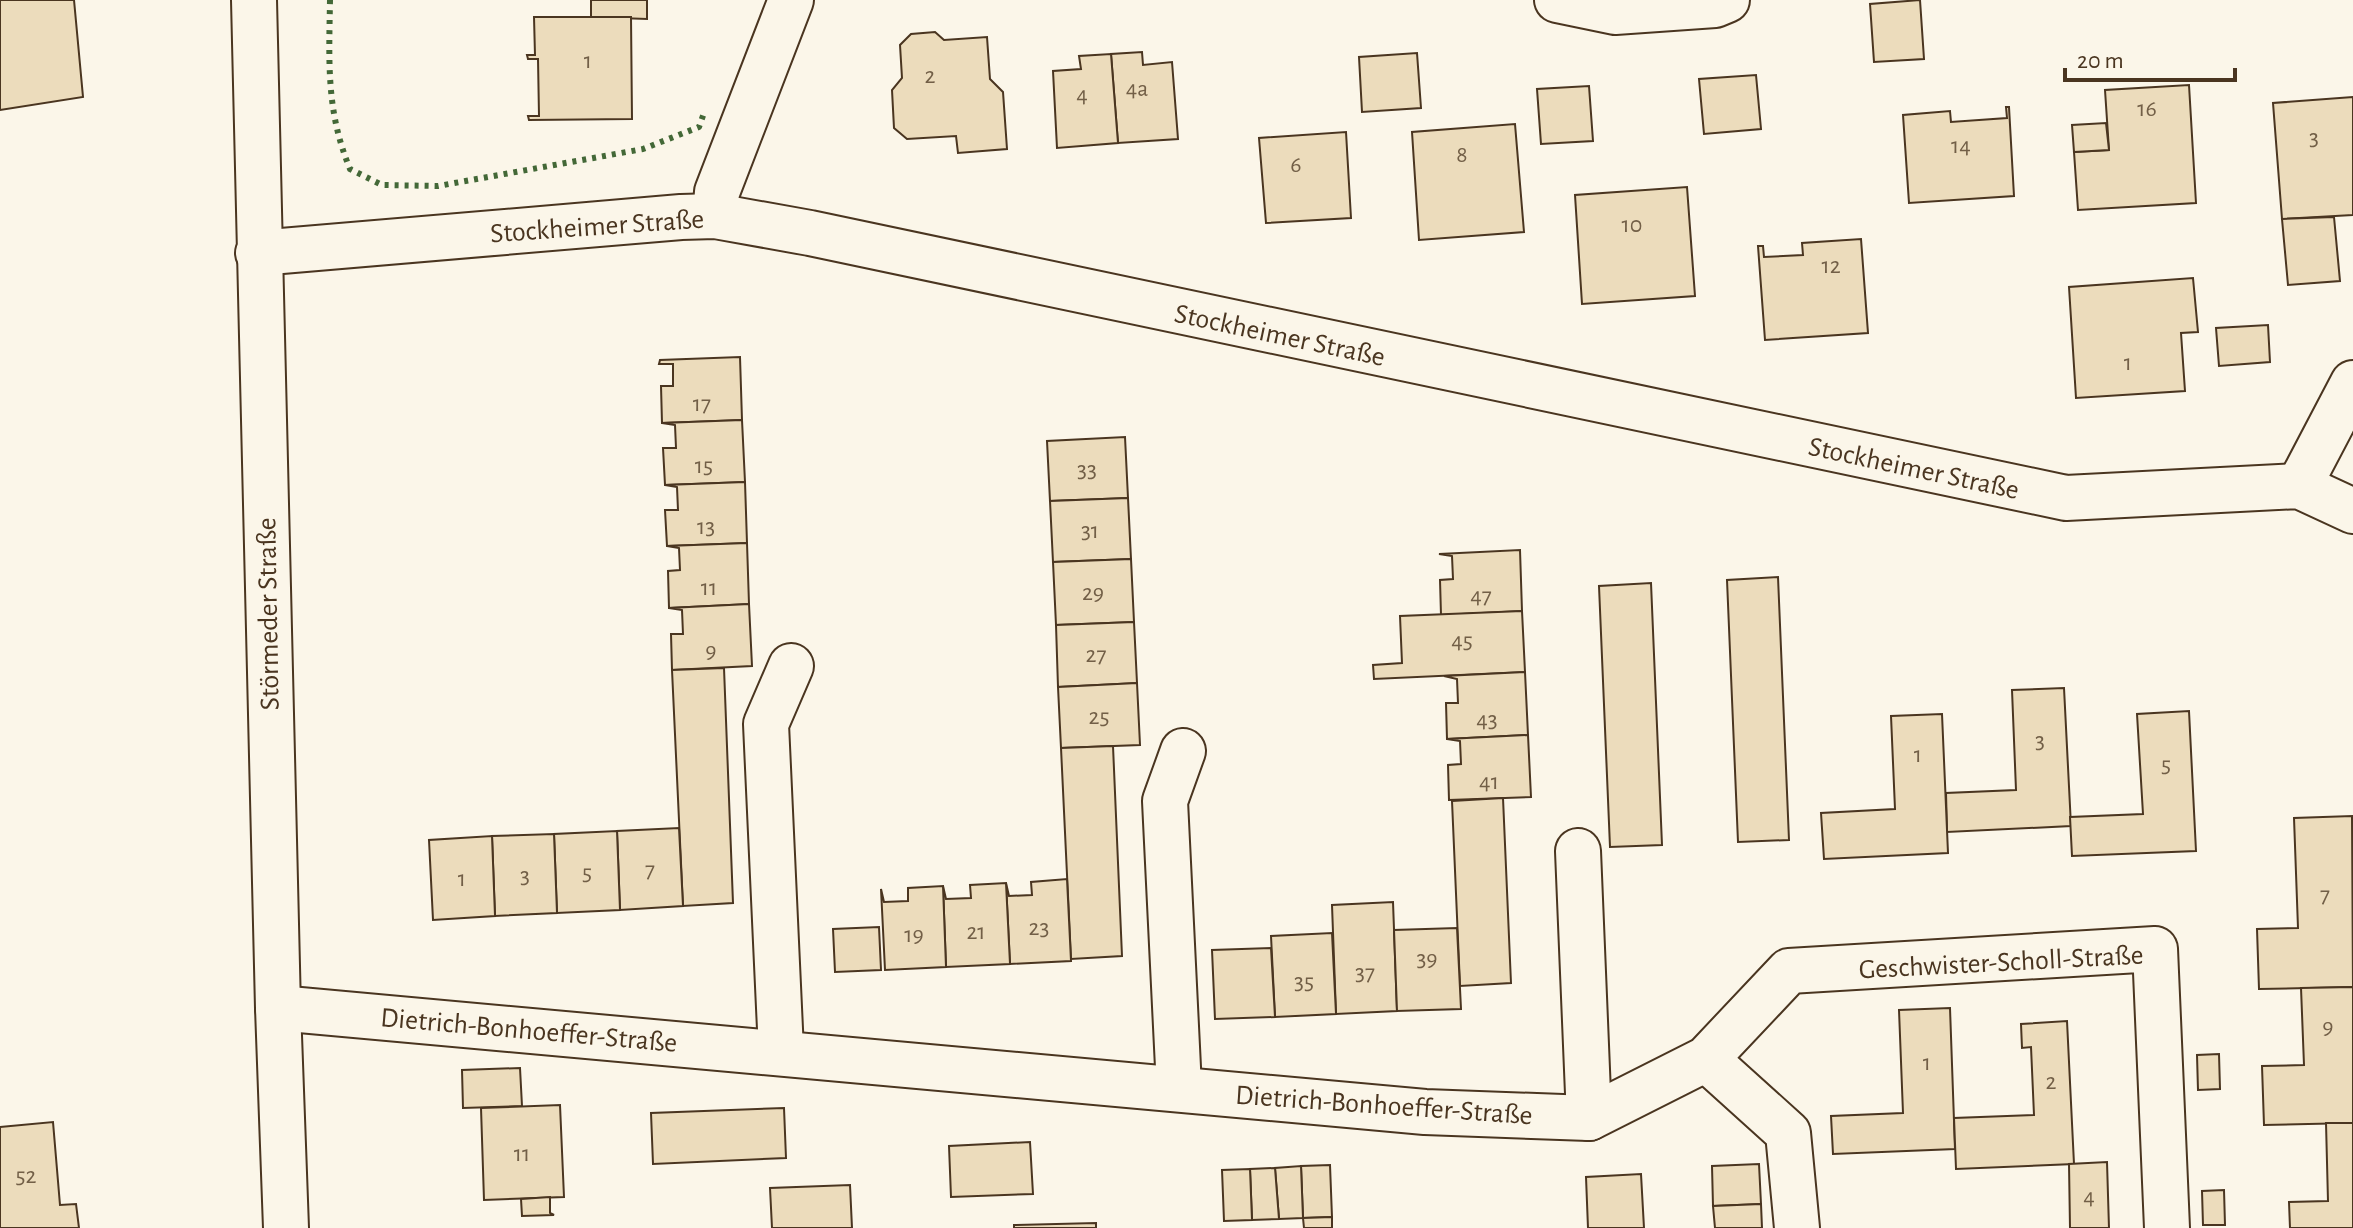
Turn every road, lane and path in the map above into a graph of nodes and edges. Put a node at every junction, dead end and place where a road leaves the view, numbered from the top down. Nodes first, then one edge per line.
1 (254, 0) edge
2 (791, 0) edge
3 (1557, 0) edge
4 (1727, 0) edge
5 (715, 216) junction
6 (258, 253) junction
7 (2353, 383) edge
8 (2299, 486) junction
9 (2353, 511) edge
10 (791, 666) dead end
11 (1183, 751) dead end
12 (1578, 851) dead end
13 (278, 1008) junction
14 (781, 1051) junction
15 (1706, 1059) junction
16 (1179, 1088) junction
17 (1589, 1118) junction
18 (286, 1228) edge
19 (1797, 1228) edge
20 (2167, 1228) edge

1 - 6 street, Störmeder Straße
2 - 5 street
3 - 4 street
5 - 6 street, Stockheimer Straße
5 - 8 street, Stockheimer Straße
6 - 13 street, Störmeder Straße
7 - 8 street
8 - 9 street, Stockheimer Straße
10 - 14 street
11 - 16 street
12 - 17 street
13 - 14 street, Dietrich-Bonhoeffer-Straße
13 - 18 street, Störmeder Straße
14 - 16 street, Dietrich-Bonhoeffer-Straße
15 - 17 street, Dietrich-Bonhoeffer-Straße
15 - 19 street
15 - 20 street, Geschwister-Scholl-Straße
16 - 17 street, Dietrich-Bonhoeffer-Straße

